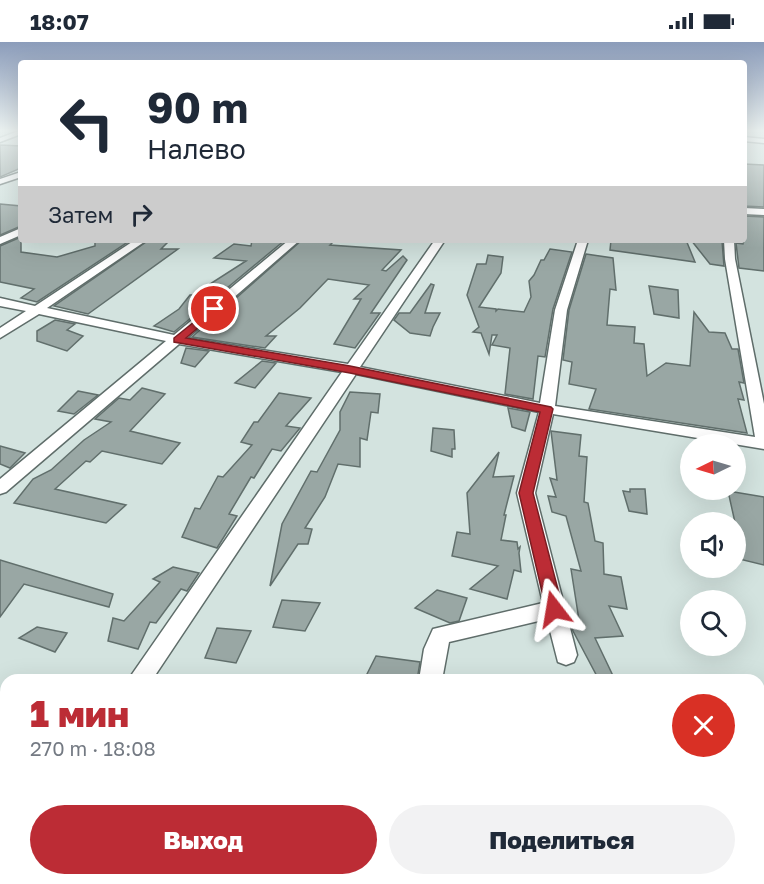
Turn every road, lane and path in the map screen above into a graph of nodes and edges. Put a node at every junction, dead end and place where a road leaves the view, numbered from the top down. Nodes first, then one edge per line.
1 (18, 175) edge
2 (0, 182) edge
3 (747, 211) edge
4 (764, 212) edge
5 (18, 232) edge
6 (0, 241) edge
7 (137, 243) edge
8 (291, 243) edge
9 (438, 243) edge
10 (582, 243) edge
11 (729, 243) edge
12 (0, 302) edge
13 (36, 308) junction
14 (0, 334) edge
15 (178, 340) junction
16 (350, 369) junction
17 (547, 409) junction
18 (764, 443) edge
19 (0, 488) edge
20 (554, 609) junction
21 (566, 655) dead end
22 (143, 674) edge
23 (431, 674) edge

1 - 2 street
3 - 4 street
5 - 6 street
7 - 13 street
8 - 15 street
9 - 16 street
10 - 17 street
11 - 18 street
12 - 13 street
13 - 14 street
13 - 15 street
15 - 16 street
15 - 19 street
16 - 17 street
16 - 22 street
17 - 18 street
17 - 20 street
20 - 21 street
20 - 23 street

